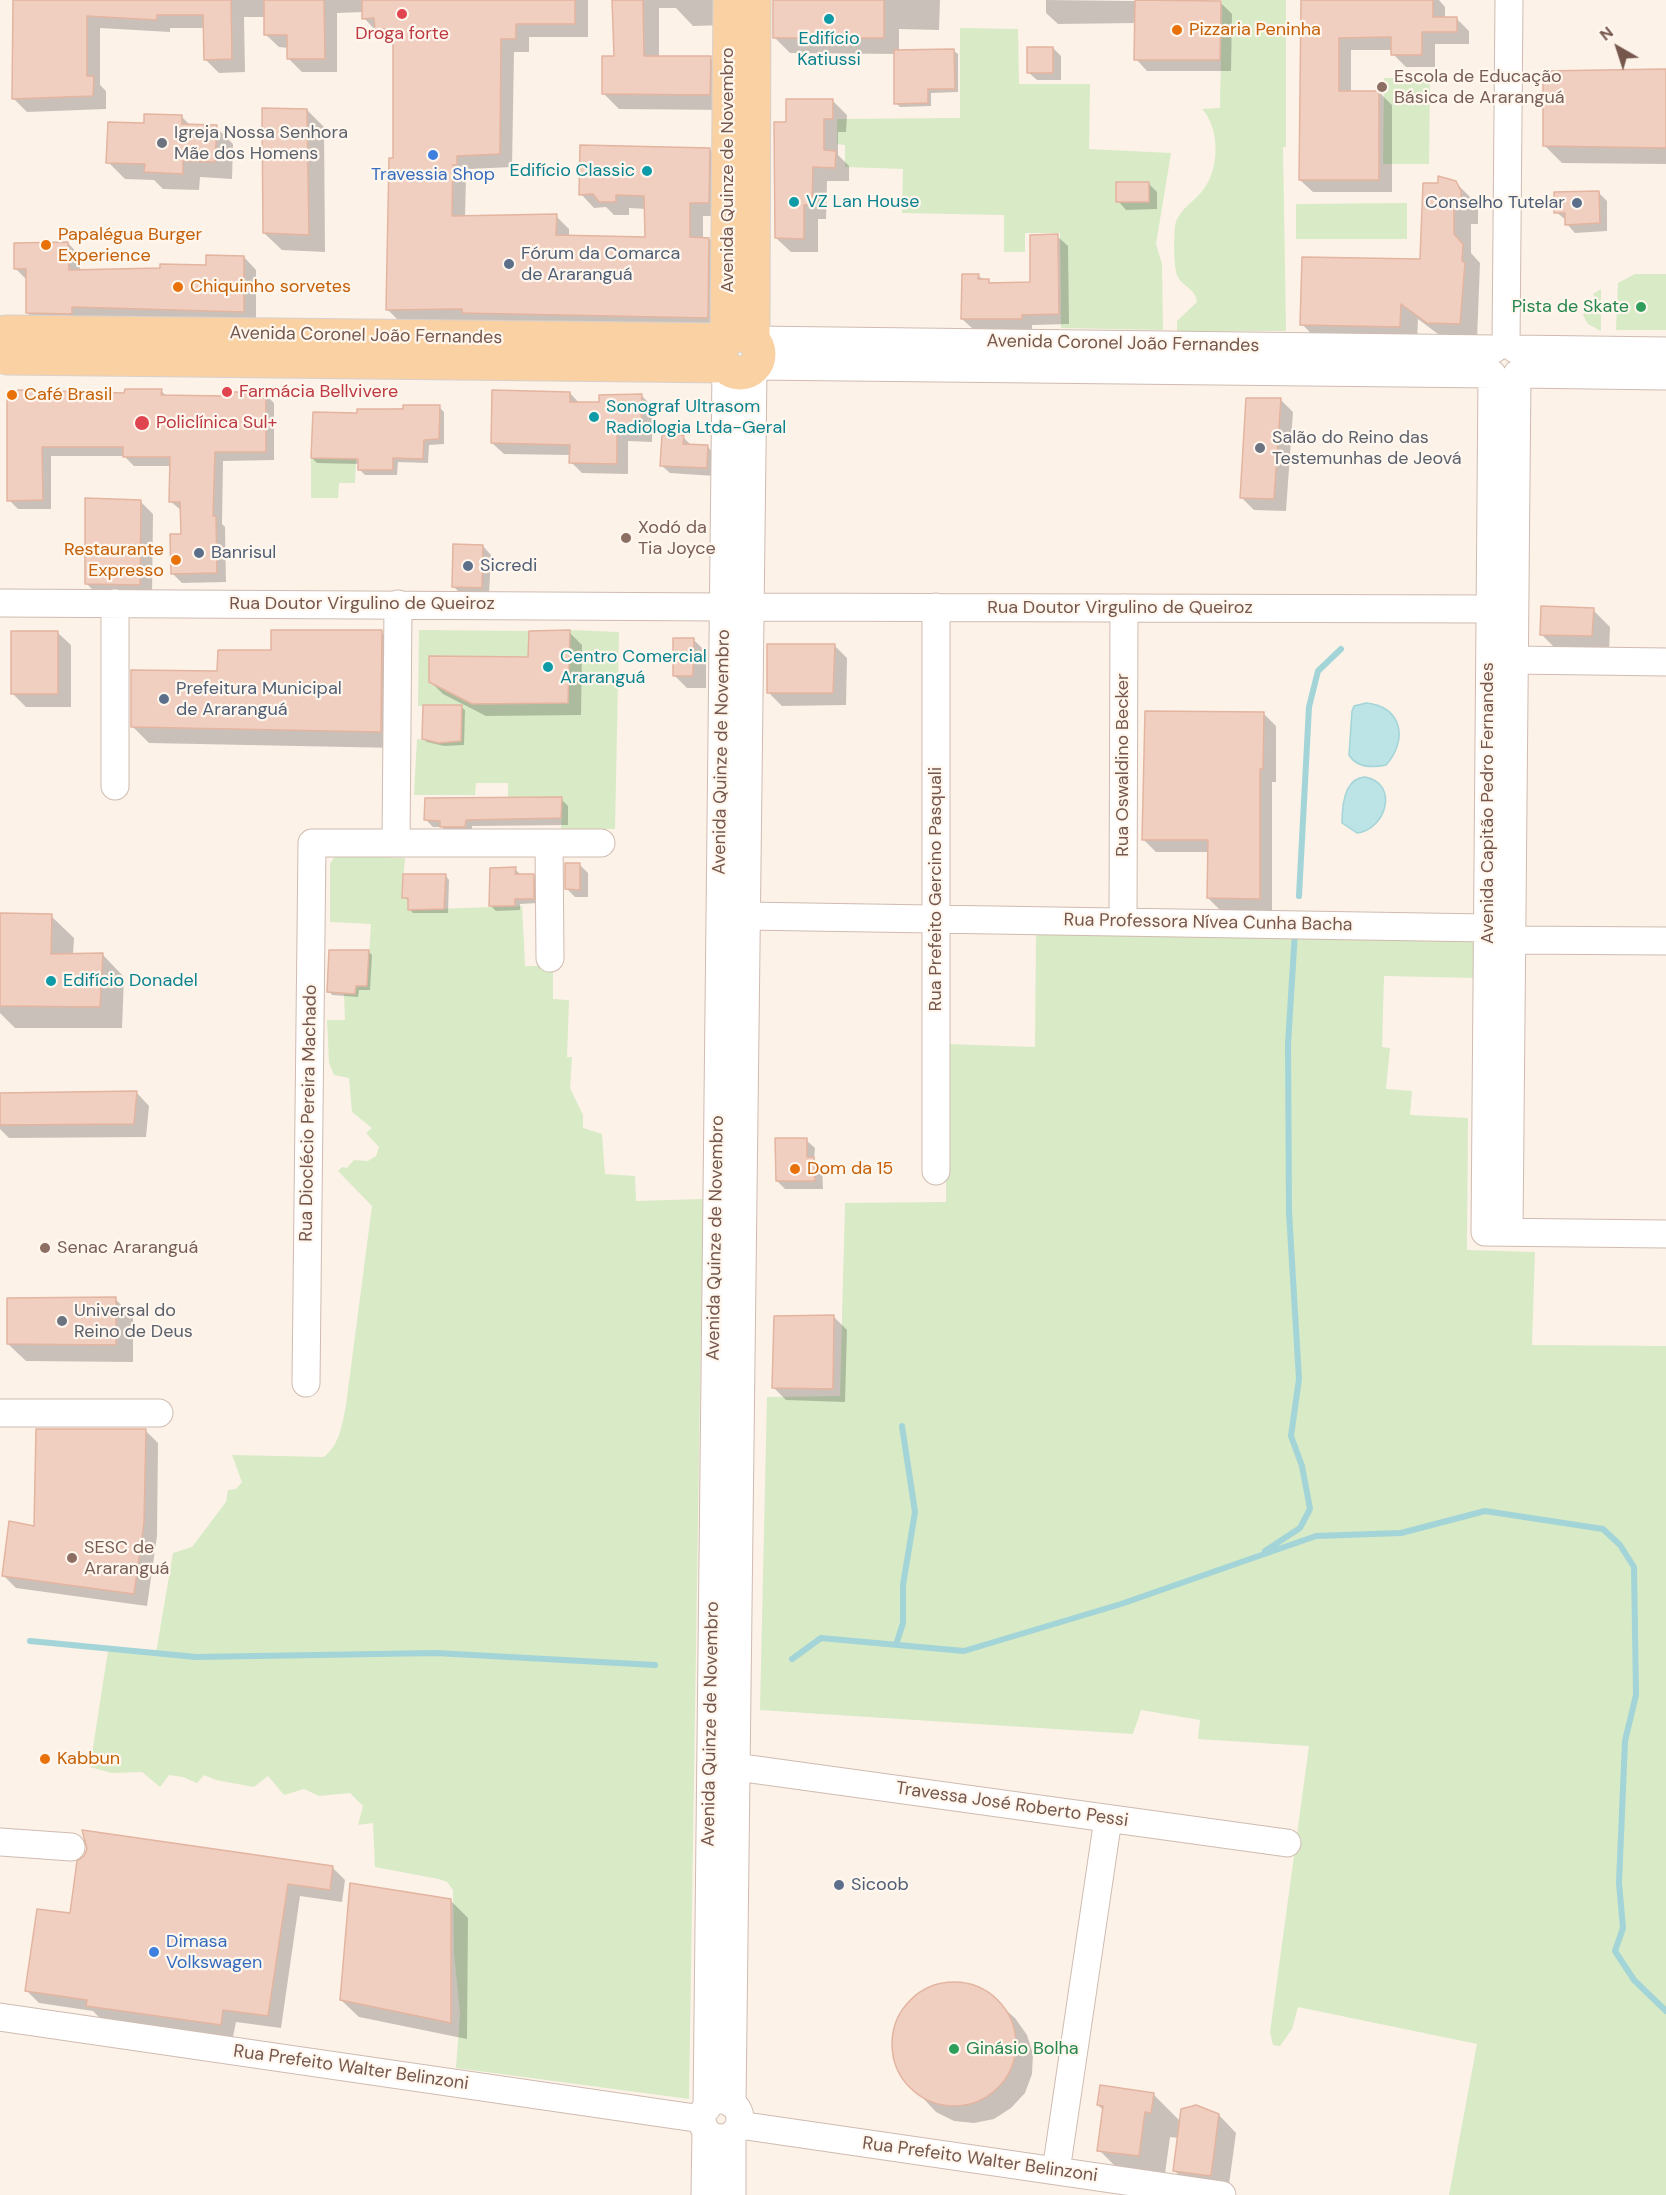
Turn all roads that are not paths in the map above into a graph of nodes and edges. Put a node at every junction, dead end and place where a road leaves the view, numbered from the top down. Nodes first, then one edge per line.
1 (730, 0) edge
2 (754, 0) edge
3 (1509, 0) edge
4 (3, 346) edge
5 (1666, 351) edge
6 (740, 358) junction
7 (1505, 358) junction
8 (1666, 376) edge
9 (0, 603) edge
10 (115, 603) junction
11 (398, 604) junction
12 (723, 607) junction
13 (750, 607) junction
14 (936, 607) junction
15 (1124, 608) junction
16 (1490, 609) junction
17 (1514, 660) junction
18 (1666, 662) edge
19 (115, 786) dead end
20 (396, 843) junction
21 (549, 843) junction
22 (601, 843) dead end
23 (746, 916) junction
24 (936, 919) junction
25 (1123, 922) junction
26 (1487, 928) junction
27 (1511, 940) junction
28 (1666, 941) edge
29 (550, 958) dead end
30 (936, 1171) dead end
31 (1497, 1232) junction
32 (1666, 1234) edge
33 (306, 1383) dead end
34 (0, 1413) edge
35 (159, 1413) dead end
36 (736, 1767) junction
37 (1108, 1818) junction
38 (0, 1842) edge
39 (1287, 1843) dead end
40 (71, 1847) dead end
41 (0, 2017) edge
42 (720, 2120) junction
43 (1056, 2171) junction
44 (705, 2195) edge
45 (732, 2195) edge
46 (1222, 2195) edge

1 - 6 main road, Avenida Quinze de Novembro
2 - 6 main road, Avenida Quinze de Novembro
3 - 7 street, Avenida Capitão Pedro Fernandes
4 - 6 main road, Avenida Coronel João Fernandes
5 - 7 street, Avenida Coronel João Fernandes
6 - 7 street, Avenida Coronel João Fernandes
6 - 12 street, Avenida Quinze de Novembro
6 - 13 street, Avenida Quinze de Novembro
7 - 8 street, Avenida Coronel João Fernandes
7 - 16 street, Avenida Capitão Pedro Fernandes
7 - 17 street, Avenida Capitão Pedro Fernandes
9 - 10 street, Rua Doutor Virgulino de Queiroz
10 - 11 street, Rua Doutor Virgulino de Queiroz
10 - 19 street
11 - 12 street, Rua Doutor Virgulino de Queiroz
11 - 20 street
12 - 13 street
12 - 42 street, Avenida Quinze de Novembro
13 - 14 street, Rua Doutor Virgulino de Queiroz
13 - 23 street, Avenida Quinze de Novembro
14 - 15 street, Rua Doutor Virgulino de Queiroz
14 - 24 street, Rua Prefeito Gercino Pasquali
15 - 16 street, Rua Doutor Virgulino de Queiroz
15 - 25 street, Rua Oswaldino Becker
16 - 26 street, Avenida Capitão Pedro Fernandes
17 - 18 street
17 - 27 street, Avenida Capitão Pedro Fernandes
20 - 21 street
20 - 33 street, Rua Dioclécio Pereira Machado
21 - 22 street
21 - 29 street
23 - 24 street, Rua Professora Nívea Cunha Bacha
23 - 36 street, Avenida Quinze de Novembro
24 - 25 street, Rua Professora Nívea Cunha Bacha
24 - 30 street, Rua Prefeito Gercino Pasquali
25 - 26 street, Rua Professora Nívea Cunha Bacha
26 - 27 street, Rua Professora Nívea Cunha Bacha
26 - 31 street, Avenida Capitão Pedro Fernandes
27 - 28 street, Rua Professora Nívea Cunha Bacha
27 - 31 street, Avenida Capitão Pedro Fernandes
31 - 32 street
34 - 35 street
36 - 37 street, Travessa José Roberto Pessi
36 - 42 street, Avenida Quinze de Novembro
37 - 39 street, Travessa José Roberto Pessi
37 - 43 street
38 - 40 street
41 - 42 street, Rua Prefeito Walter Belinzoni
42 - 43 street, Rua Prefeito Walter Belinzoni
42 - 44 street, Avenida Quinze de Novembro
42 - 45 street, Avenida Quinze de Novembro
43 - 46 street, Rua Prefeito Walter Belinzoni

